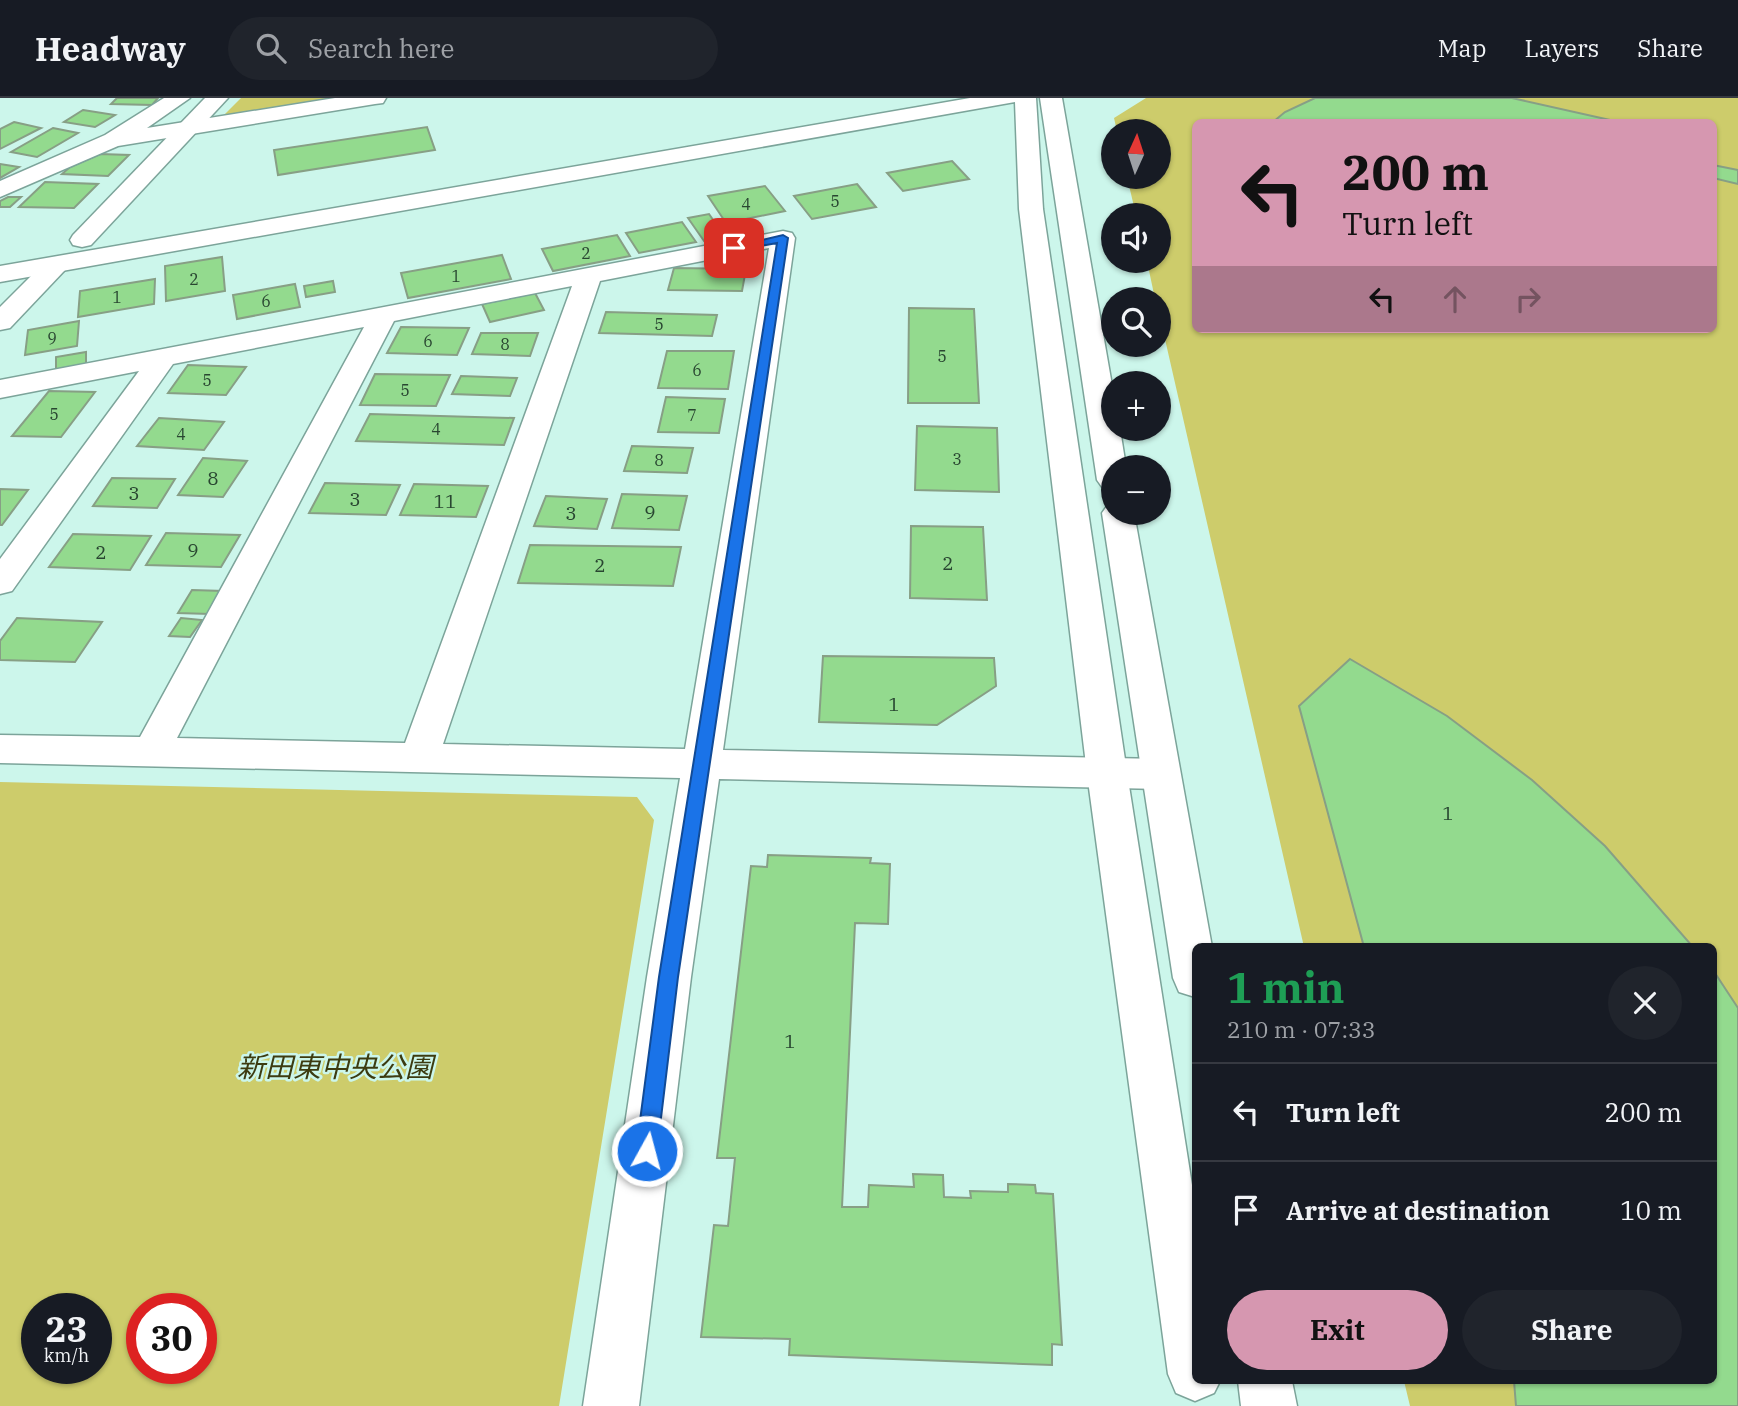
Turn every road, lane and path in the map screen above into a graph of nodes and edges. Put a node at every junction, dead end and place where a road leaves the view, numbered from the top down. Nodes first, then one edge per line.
1 (179, 98) edge
2 (217, 98) edge
3 (375, 98) edge
4 (925, 98) edge
5 (1007, 98) edge
6 (1026, 98) edge
7 (1051, 98) edge
8 (188, 128) junction
9 (113, 140) junction
10 (0, 190) edge
11 (82, 240) junction
12 (0, 254) edge
13 (56, 265) junction
14 (0, 274) edge
15 (589, 276) junction
16 (384, 315) junction
17 (0, 322) edge
18 (163, 358) junction
19 (0, 389) edge
20 (1109, 455) edge
21 (1120, 525) edge
22 (0, 583) edge
23 (0, 749) edge
24 (151, 752) junction
25 (419, 758) junction
26 (704, 764) junction
27 (1107, 773) junction
28 (1160, 774) junction
29 (1192, 961) edge
30 (1192, 1354) edge
31 (1196, 1384) edge
32 (1265, 1384) edge
33 (611, 1406) edge
34 (1200, 1406) edge
35 (1269, 1406) edge

1 - 9 street
2 - 8 street
3 - 8 street
4 - 11 street
5 - 13 street
6 - 27 street
7 - 20 street
8 - 9 street
8 - 11 street
9 - 10 street
11 - 12 street
13 - 14 street
13 - 17 street
15 - 16 street
15 - 25 street
15 - 26 street
16 - 18 street
16 - 24 street
18 - 19 street
18 - 22 street
21 - 28 street
23 - 24 street
24 - 25 street
25 - 26 street
26 - 27 street
26 - 33 street
27 - 28 street
27 - 30 street
28 - 29 street
31 - 34 street
32 - 35 street

